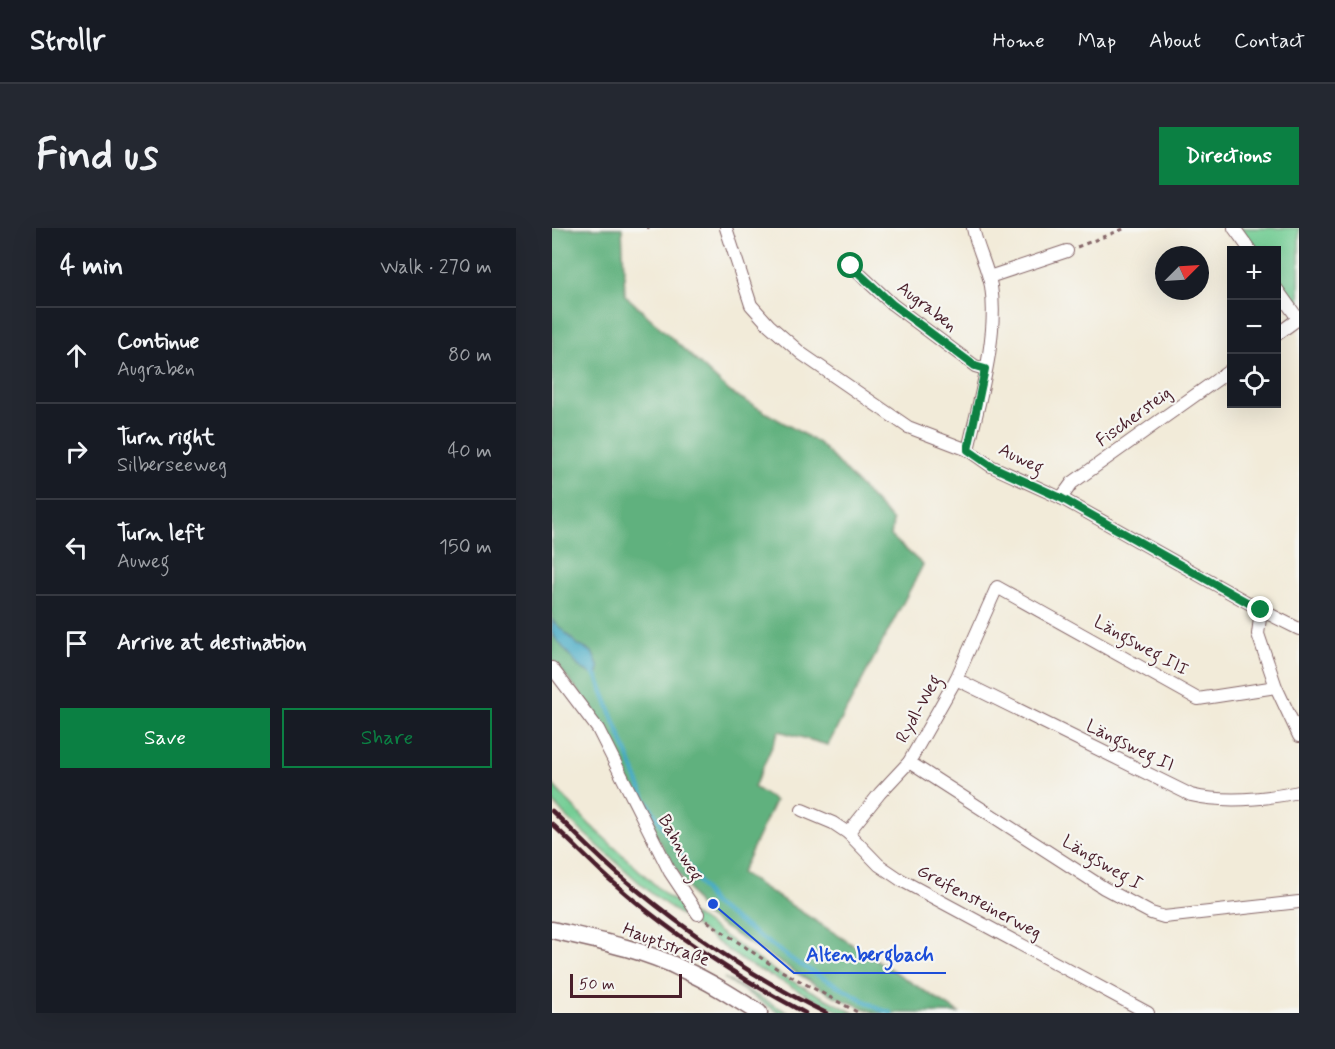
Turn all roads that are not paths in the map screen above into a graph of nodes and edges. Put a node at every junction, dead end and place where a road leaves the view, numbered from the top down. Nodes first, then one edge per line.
1 (726, 228) edge
2 (973, 228) edge
3 (1234, 228) edge
4 (1247, 246) edge
5 (1067, 251) road end
6 (851, 266) dead end
7 (989, 277) junction
8 (1281, 295) edge
9 (1299, 320) edge
10 (1281, 332) edge
11 (985, 369) junction
12 (1227, 373) edge
13 (968, 450) junction
14 (1061, 498) junction
15 (997, 587) joint
16 (1261, 610) junction
17 (1299, 629) edge
18 (552, 668) edge
19 (956, 679) junction
20 (1276, 687) junction
21 (1299, 736) edge
22 (909, 762) junction
23 (1299, 792) edge
24 (802, 810) dead end
25 (848, 833) junction
26 (1299, 902) edge
27 (698, 914) road end
28 (552, 930) edge
29 (759, 1013) edge
30 (1148, 1013) edge

1 - 13 street, Auweg
2 - 7 street
3 - 4 street
5 - 7 street
6 - 11 street, Augraben
7 - 11 street
8 - 9 street
9 - 10 street
11 - 13 street
12 - 14 street, Fischersteig
13 - 14 street, Auweg
14 - 16 street, Auweg
15 - 19 street, Rydl-Weg
15 - 20 street, Längsweg III
16 - 17 street, Auweg
16 - 20 street
18 - 27 street, Bahnweg
19 - 22 street, Rydl-Weg
19 - 23 street, Längsweg II
20 - 21 street
22 - 25 street, Rydl-Weg
22 - 26 street, Längsweg I
24 - 25 street, Greifensteinerweg
25 - 30 street, Greifensteinerweg
28 - 29 main road, Hauptstraße

